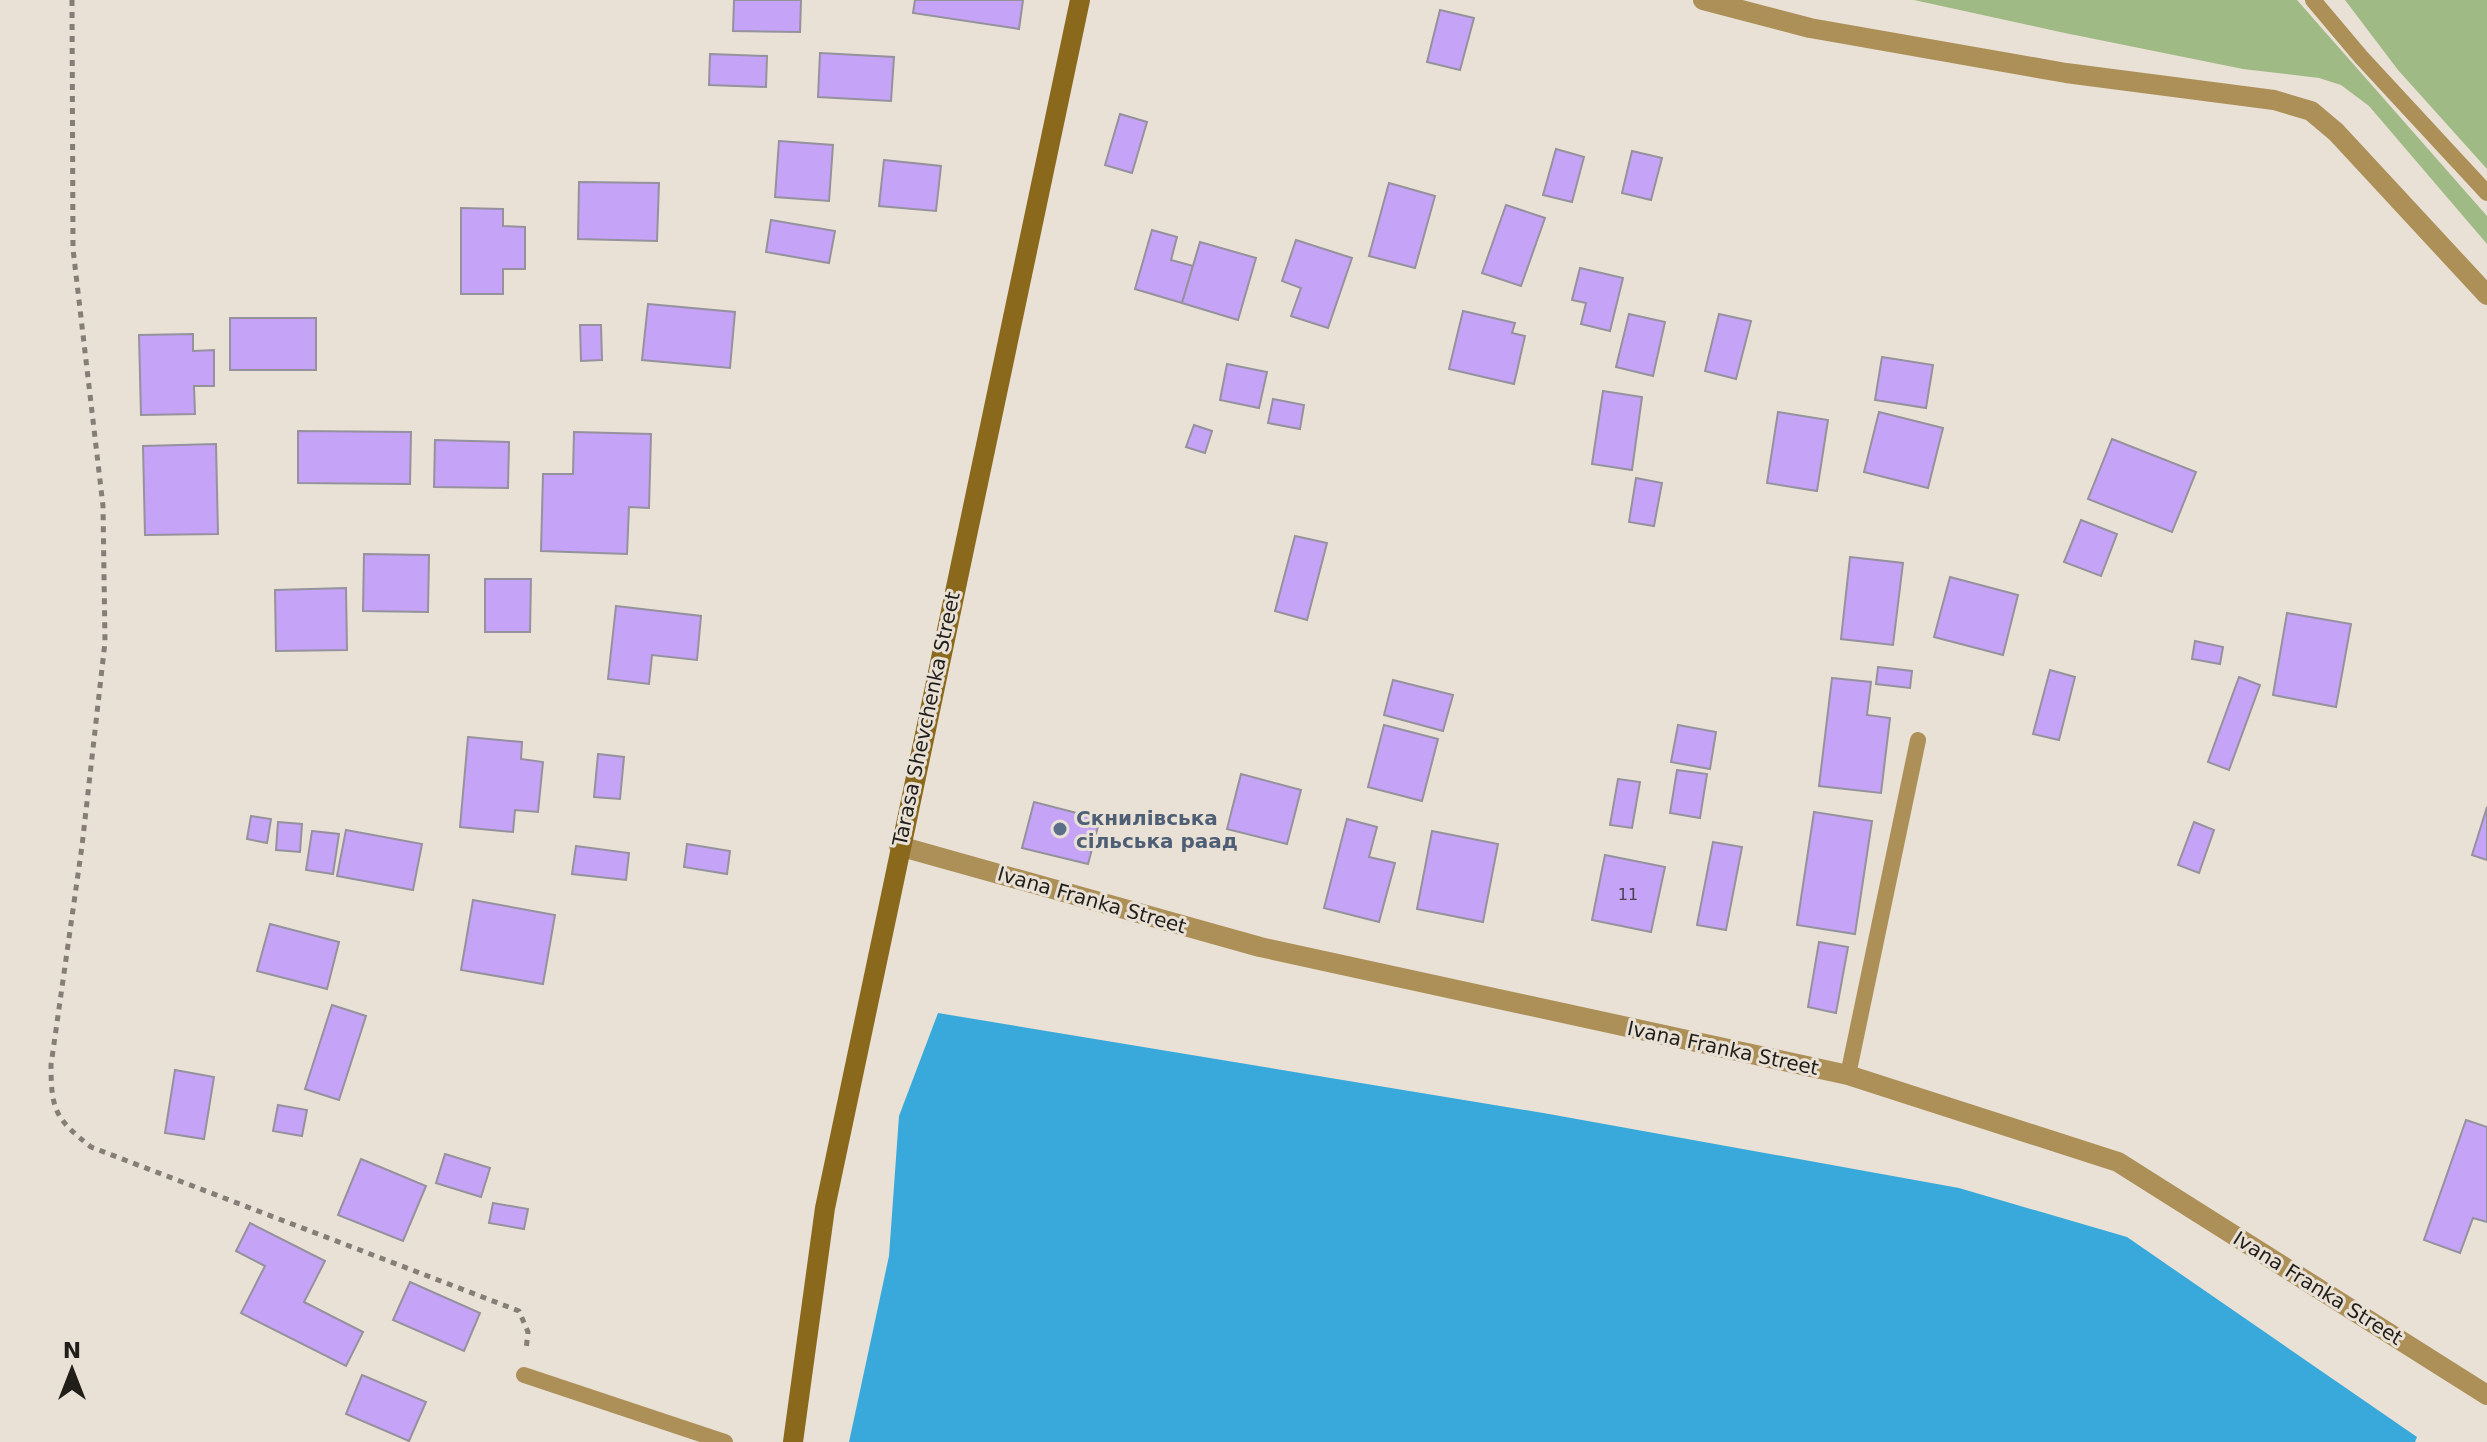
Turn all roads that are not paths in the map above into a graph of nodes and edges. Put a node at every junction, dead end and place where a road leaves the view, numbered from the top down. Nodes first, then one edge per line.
1 (1080, 0) edge
2 (1703, 0) edge
3 (2313, 0) edge
4 (2487, 193) edge
5 (2487, 295) edge
6 (1918, 740) dead end
7 (899, 846) junction
8 (1848, 1075) junction
9 (524, 1375) road end
10 (2487, 1395) edge
11 (725, 1442) edge
12 (793, 1442) edge

1 - 7 street, Tarasa Shevchenka Street
2 - 5 street
3 - 4 lane
6 - 8 lane
7 - 8 street, Ivana Franka Street
7 - 12 street, Tarasa Shevchenka Street
8 - 10 street, Ivana Franka Street
9 - 11 lane

